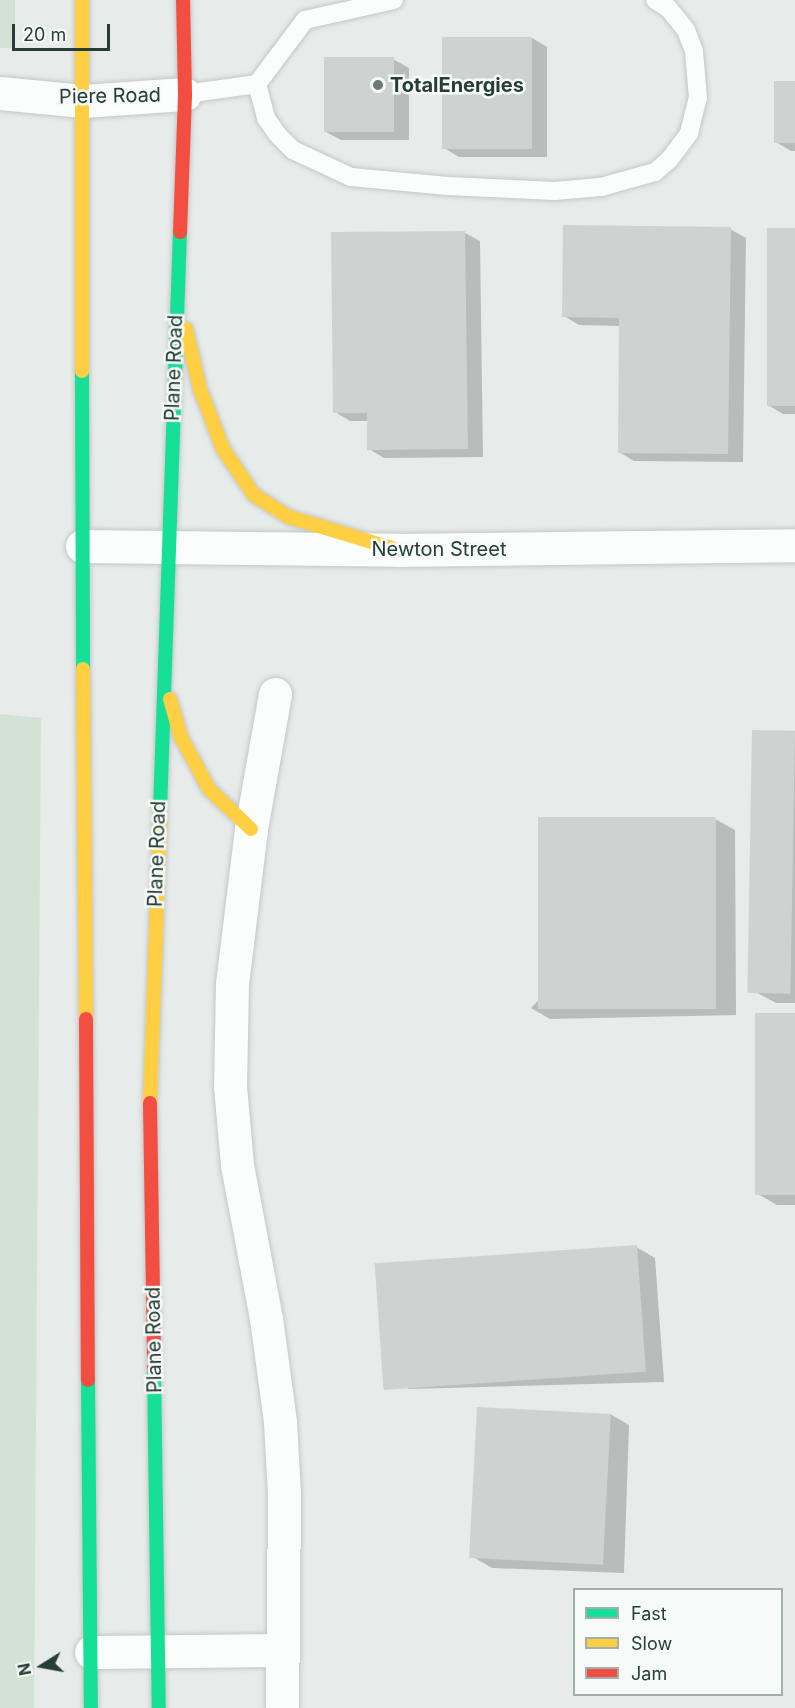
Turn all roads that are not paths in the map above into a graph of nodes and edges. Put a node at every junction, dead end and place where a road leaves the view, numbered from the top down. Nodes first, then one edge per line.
1 (82, 0) edge
2 (183, 0) edge
3 (394, 0) edge
4 (655, 0) edge
5 (256, 84) junction
6 (0, 93) edge
7 (185, 94) junction
8 (83, 100) junction
9 (176, 287) junction
10 (795, 545) edge
11 (82, 546) junction
12 (168, 547) junction
13 (398, 550) junction
14 (163, 662) junction
15 (274, 694) dead end
16 (250, 829) junction
17 (282, 1650) junction
18 (159, 1651) junction
19 (91, 1652) junction
20 (91, 1708) edge
21 (159, 1708) edge
22 (282, 1708) edge

1 - 8 main road
2 - 7 main road, Plane Road
3 - 5 lane
4 - 5 lane
5 - 7 lane
6 - 8 street, Piere Road
7 - 8 street, Piere Road
7 - 9 main road, Plane Road
8 - 11 main road
9 - 12 main road, Plane Road
9 - 13 main road
10 - 13 street, Newton Street
11 - 12 street, Newton Street
11 - 19 main road
12 - 13 street, Newton Street
12 - 14 main road, Plane Road
14 - 16 main road
14 - 18 main road, Plane Road
15 - 16 street
16 - 17 street
17 - 18 street
17 - 22 street
18 - 19 street
18 - 21 main road, Plane Road
19 - 20 main road

